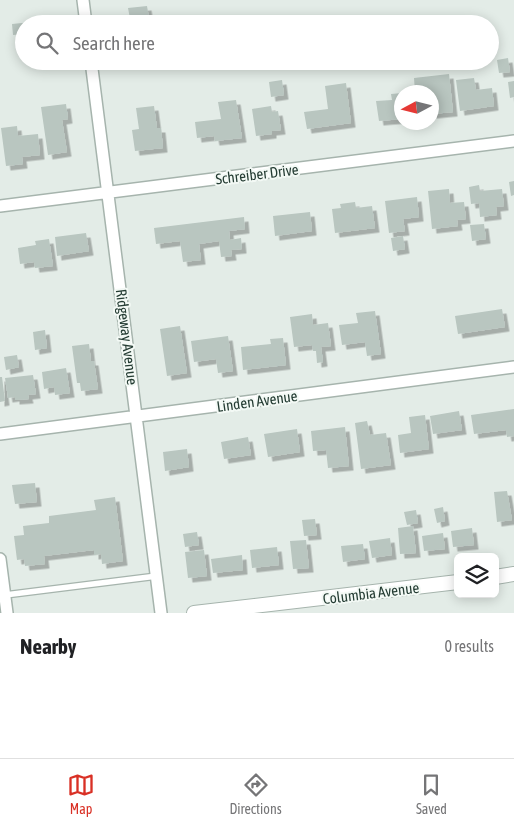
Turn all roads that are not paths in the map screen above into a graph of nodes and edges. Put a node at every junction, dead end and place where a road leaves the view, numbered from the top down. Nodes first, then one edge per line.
1 (83, 0) edge
2 (85, 15) edge
3 (92, 70) edge
4 (514, 141) edge
5 (108, 193) junction
6 (0, 206) edge
7 (514, 367) edge
8 (137, 418) junction
9 (0, 434) edge
10 (0, 559) edge
11 (514, 574) edge
12 (156, 576) junction
13 (499, 576) edge
14 (454, 583) edge
15 (5, 595) junction
16 (270, 609) edge
17 (7, 613) edge
18 (161, 613) edge
19 (194, 613) edge

1 - 2 street
3 - 5 street, Ridgeway Avenue
4 - 5 street, Schreiber Drive
5 - 6 street, Schreiber Drive
5 - 8 street, Ridgeway Avenue
7 - 8 street, Linden Avenue
8 - 9 street, Linden Avenue
8 - 12 street, Ridgeway Avenue
10 - 15 street
11 - 13 street
12 - 15 lane
12 - 18 street, Ridgeway Avenue
14 - 16 street, Columbia Avenue
15 - 17 street
16 - 19 street, Columbia Avenue

